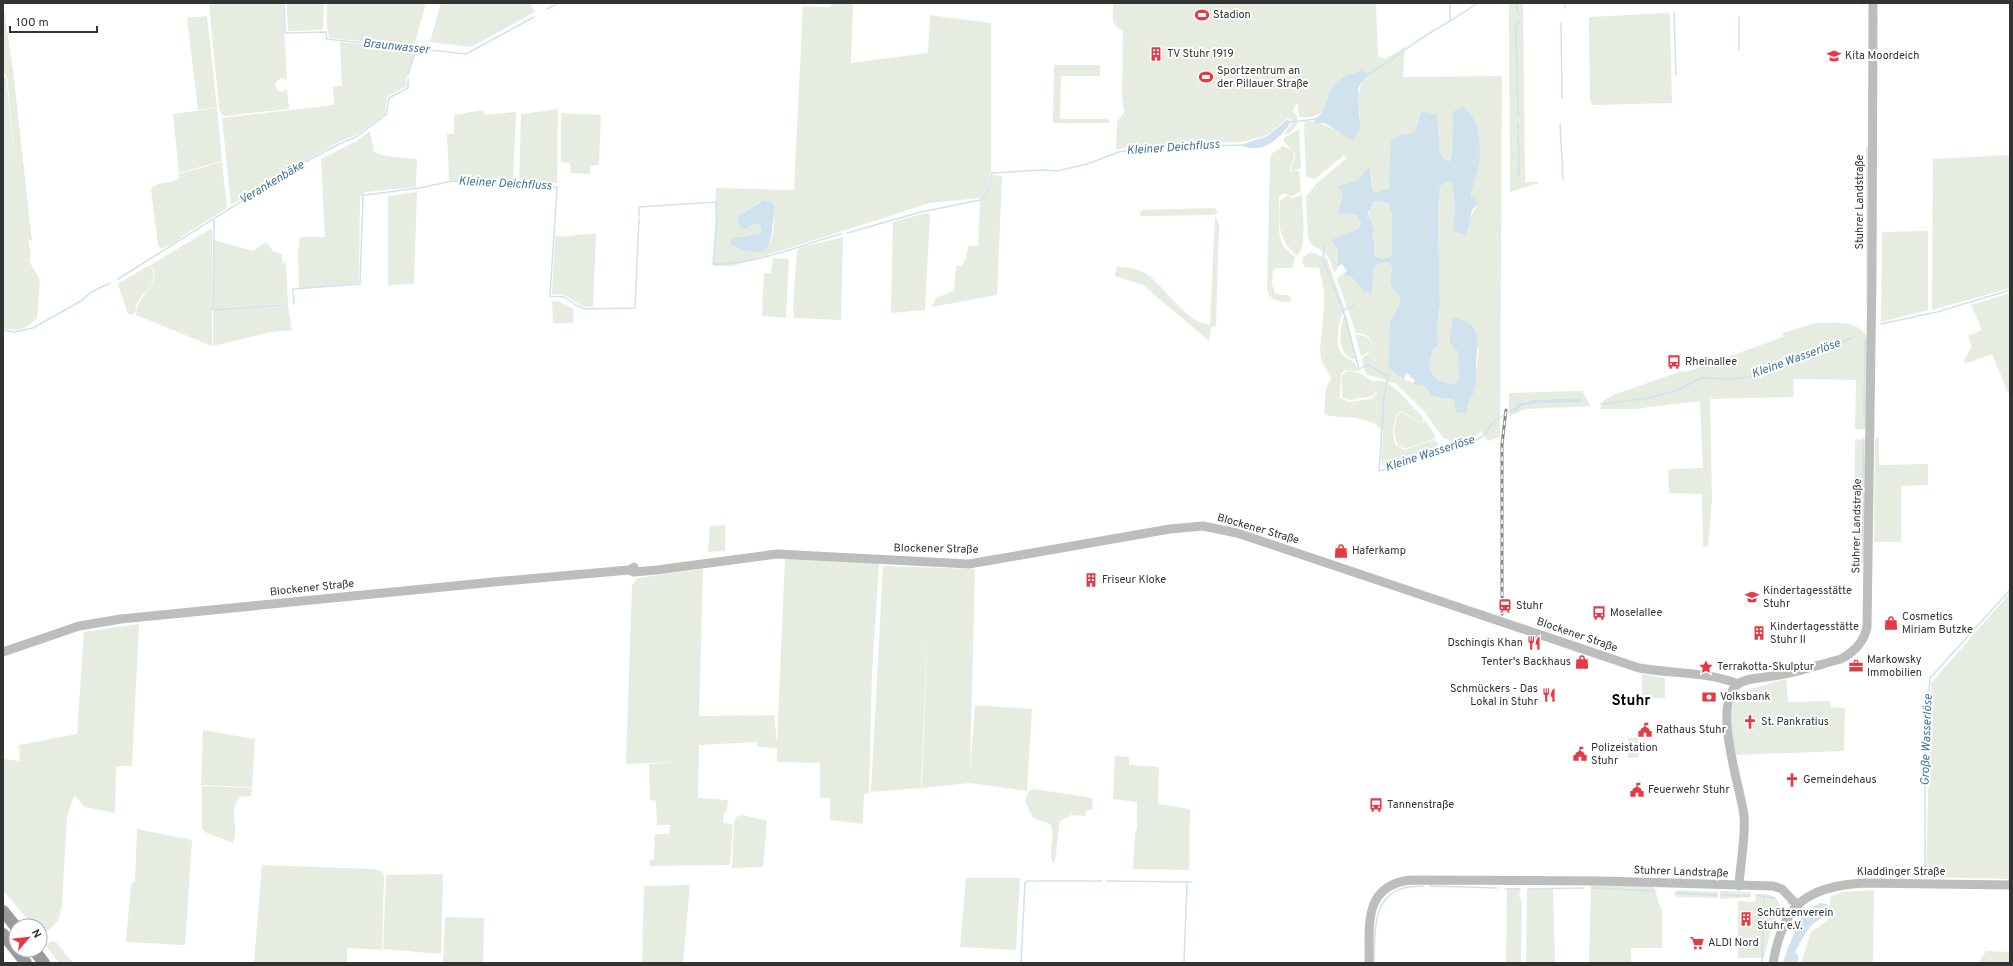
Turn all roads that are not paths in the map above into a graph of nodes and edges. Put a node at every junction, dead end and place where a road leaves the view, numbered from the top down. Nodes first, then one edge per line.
1 (1872, 3) edge
2 (3, 652) edge
3 (1738, 684) junction
4 (2010, 885) edge
5 (1739, 886) junction
6 (1797, 905) junction
7 (3, 934) edge
8 (26, 963) edge
9 (1369, 963) edge
10 (1773, 963) edge

1 - 3 street, Stuhrer Landstraße
2 - 3 street, Blockener Straße
3 - 5 street, Stuhrer Landstraße
4 - 6 street, Kladdinger Straße
5 - 6 street
5 - 9 street, Stuhrer Landstraße
6 - 10 street
7 - 8 highway

